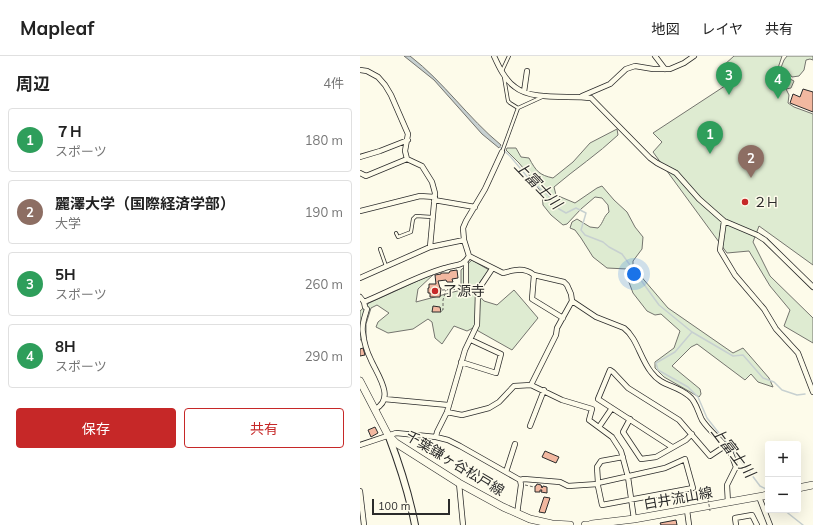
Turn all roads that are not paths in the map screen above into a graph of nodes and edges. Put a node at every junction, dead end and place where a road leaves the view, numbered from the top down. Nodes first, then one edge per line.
1 (494, 56) edge
2 (510, 56) edge
3 (655, 56) edge
4 (694, 56) edge
5 (665, 69) junction
6 (360, 70) edge
7 (527, 71) dead end
8 (503, 73) junction
9 (524, 92) junction
10 (546, 96) junction
11 (580, 96) junction
12 (518, 108) junction
13 (408, 140) junction
14 (502, 152) joint
15 (360, 157) edge
16 (407, 158) junction
17 (360, 173) edge
18 (434, 198) junction
19 (475, 207) junction
20 (360, 212) edge
21 (432, 217) junction
22 (724, 221) junction
23 (396, 233) dead end
24 (464, 240) junction
25 (430, 247) junction
26 (380, 249) dead end
27 (469, 256) junction
28 (464, 263) junction
29 (387, 266) junction
30 (492, 268) junction
31 (534, 275) junction
32 (360, 278) edge
33 (813, 287) edge
34 (478, 290) junction
35 (360, 297) edge
36 (572, 301) junction
37 (363, 306) edge
38 (562, 318) junction
39 (470, 340) junction
40 (461, 362) junction
41 (360, 381) edge
42 (531, 384) junction
43 (544, 390) junction
44 (813, 392) edge
45 (384, 399) junction
46 (448, 405) junction
47 (612, 408) junction
48 (375, 409) junction
49 (447, 412) junction
50 (630, 419) junction
51 (530, 426) dead end
52 (599, 427) junction
53 (692, 434) junction
54 (388, 435) junction
55 (436, 436) junction
56 (515, 444) dead end
57 (360, 445) edge
58 (725, 446) junction
59 (672, 447) junction
60 (623, 457) junction
61 (506, 472) junction
62 (628, 477) junction
63 (520, 482) junction
64 (459, 483) junction
65 (598, 483) junction
66 (813, 485) edge
67 (801, 487) edge
68 (360, 491) edge
69 (765, 496) edge
70 (758, 497) junction
71 (631, 499) junction
72 (728, 503) junction
73 (687, 510) junction
74 (517, 514) junction
75 (634, 519) junction
76 (544, 524) edge
77 (364, 525) edge
78 (415, 525) edge
79 (463, 525) edge
80 (570, 525) edge
81 (589, 525) edge
82 (689, 525) edge
83 (736, 525) edge
84 (757, 525) edge
85 (770, 525) edge

1 - 8 street
2 - 8 lane
3 - 5 street
4 - 5 street
5 - 11 street
6 - 13 street
7 - 9 street
8 - 9 street
8 - 12 lane
9 - 10 street
10 - 11 street
10 - 12 lane
11 - 22 street
12 - 14 lane
13 - 15 street
13 - 16 street
14 - 19 street
16 - 17 street
16 - 18 street
18 - 19 street
18 - 20 street
18 - 21 street
19 - 24 street
21 - 23 lane
21 - 25 street
22 - 33 street
22 - 44 street
24 - 25 street
24 - 27 street
25 - 29 street
26 - 29 lane
27 - 28 street
27 - 30 street
28 - 34 street
28 - 37 street
29 - 32 street
30 - 31 street
30 - 34 street
31 - 36 street
31 - 38 street
34 - 39 street
35 - 37 street
36 - 38 street
36 - 58 street
37 - 45 street
38 - 42 street
39 - 40 street
39 - 40 street
40 - 46 street
41 - 48 main road, 千葉鎌ヶ谷松戸線
42 - 43 street
42 - 49 street
43 - 51 street
43 - 52 street
45 - 46 street
45 - 48 street
46 - 49 street
47 - 50 street
47 - 52 street
47 - 53 street
48 - 54 main road, 千葉鎌ヶ谷松戸線
49 - 55 street
50 - 59 street
50 - 59 street
52 - 60 street
53 - 58 street
53 - 59 street
54 - 55 street
54 - 57 street
54 - 64 main road, 千葉鎌ヶ谷松戸線
54 - 78 street
55 - 61 street
56 - 61 street
58 - 72 street
60 - 62 street
60 - 65 street
61 - 63 street
62 - 65 street
62 - 71 street
62 - 71 street
63 - 65 street
63 - 74 street
64 - 74 main road, 千葉鎌ヶ谷松戸線
64 - 79 street
65 - 71 street
66 - 67 main road
68 - 77 street
69 - 70 main road, 白井流山線
70 - 72 main road, 白井流山線
70 - 85 street
71 - 75 street
72 - 73 main road, 白井流山線
73 - 75 main road, 白井流山線
73 - 82 street
74 - 76 main road, 千葉鎌ヶ谷松戸線
75 - 81 main road, 白井流山線
76 - 80 main road, 千葉鎌ヶ谷松戸線
83 - 84 street

